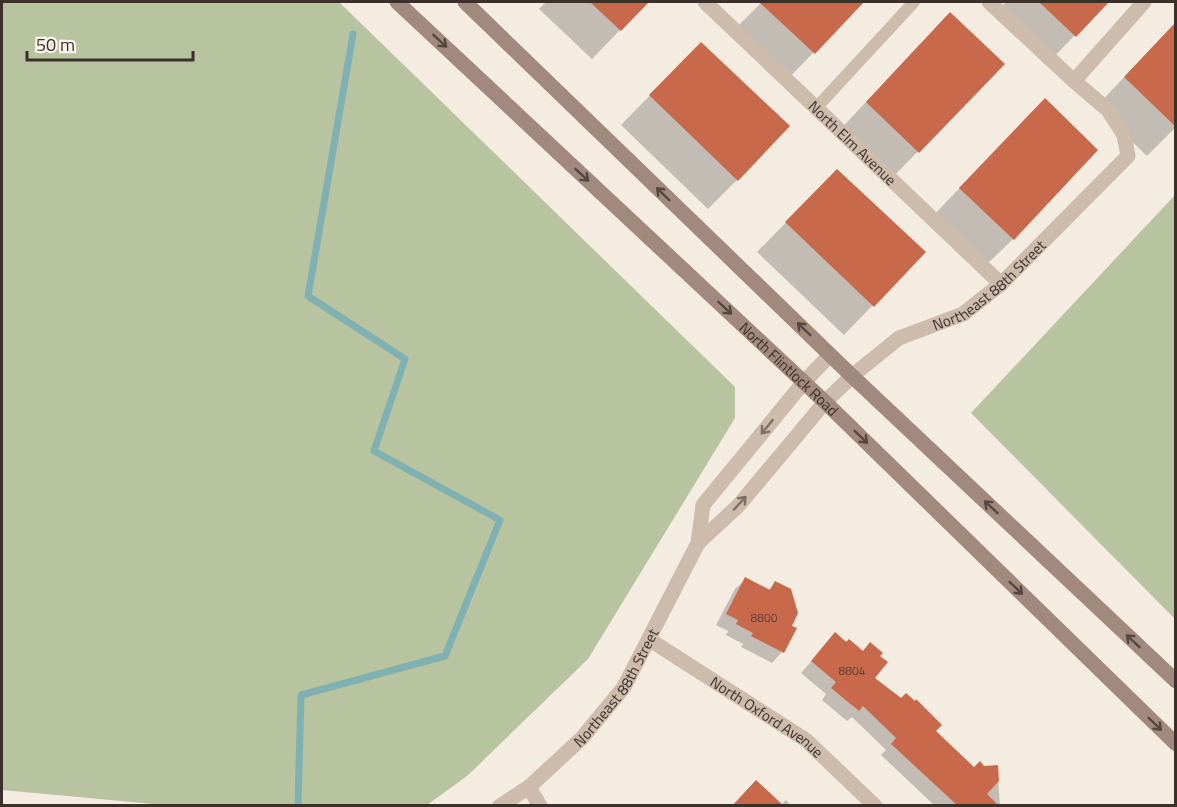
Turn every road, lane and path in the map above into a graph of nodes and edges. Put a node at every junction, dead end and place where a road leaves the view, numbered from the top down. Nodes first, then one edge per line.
1 (397, 2) edge
2 (465, 2) edge
3 (705, 2) edge
4 (914, 2) edge
5 (989, 2) edge
6 (1144, 2) edge
7 (1074, 81) junction
8 (816, 108) junction
9 (1001, 284) junction
10 (830, 355) junction
11 (852, 376) junction
12 (804, 382) junction
13 (825, 402) junction
14 (698, 543) junction
15 (650, 640) junction
16 (1176, 681) edge
17 (1176, 744) edge
18 (530, 787) junction
19 (500, 806) edge
20 (540, 806) edge
21 (875, 806) edge

1 -> 12 main road, North Flintlock Road
10 -> 2 main road
3 - 8 street, North Elm Avenue
4 - 8 lane
5 - 7 street
6 - 7 street
7 - 9 street, Northeast 88th Street
8 - 9 street, North Elm Avenue
9 - 11 street, Northeast 88th Street
10 - 11 main road
10 - 12 street
11 - 13 street, Northeast 88th Street
16 -> 11 main road
12 - 13 main road, North Flintlock Road
12 -> 14 street, Northeast 88th Street
14 -> 13 street, Northeast 88th Street
13 -> 17 main road, North Flintlock Road
14 - 15 street, Northeast 88th Street
15 - 18 street, Northeast 88th Street
15 - 21 street, North Oxford Avenue
18 - 19 street, Northeast 88th Street
18 - 20 street

